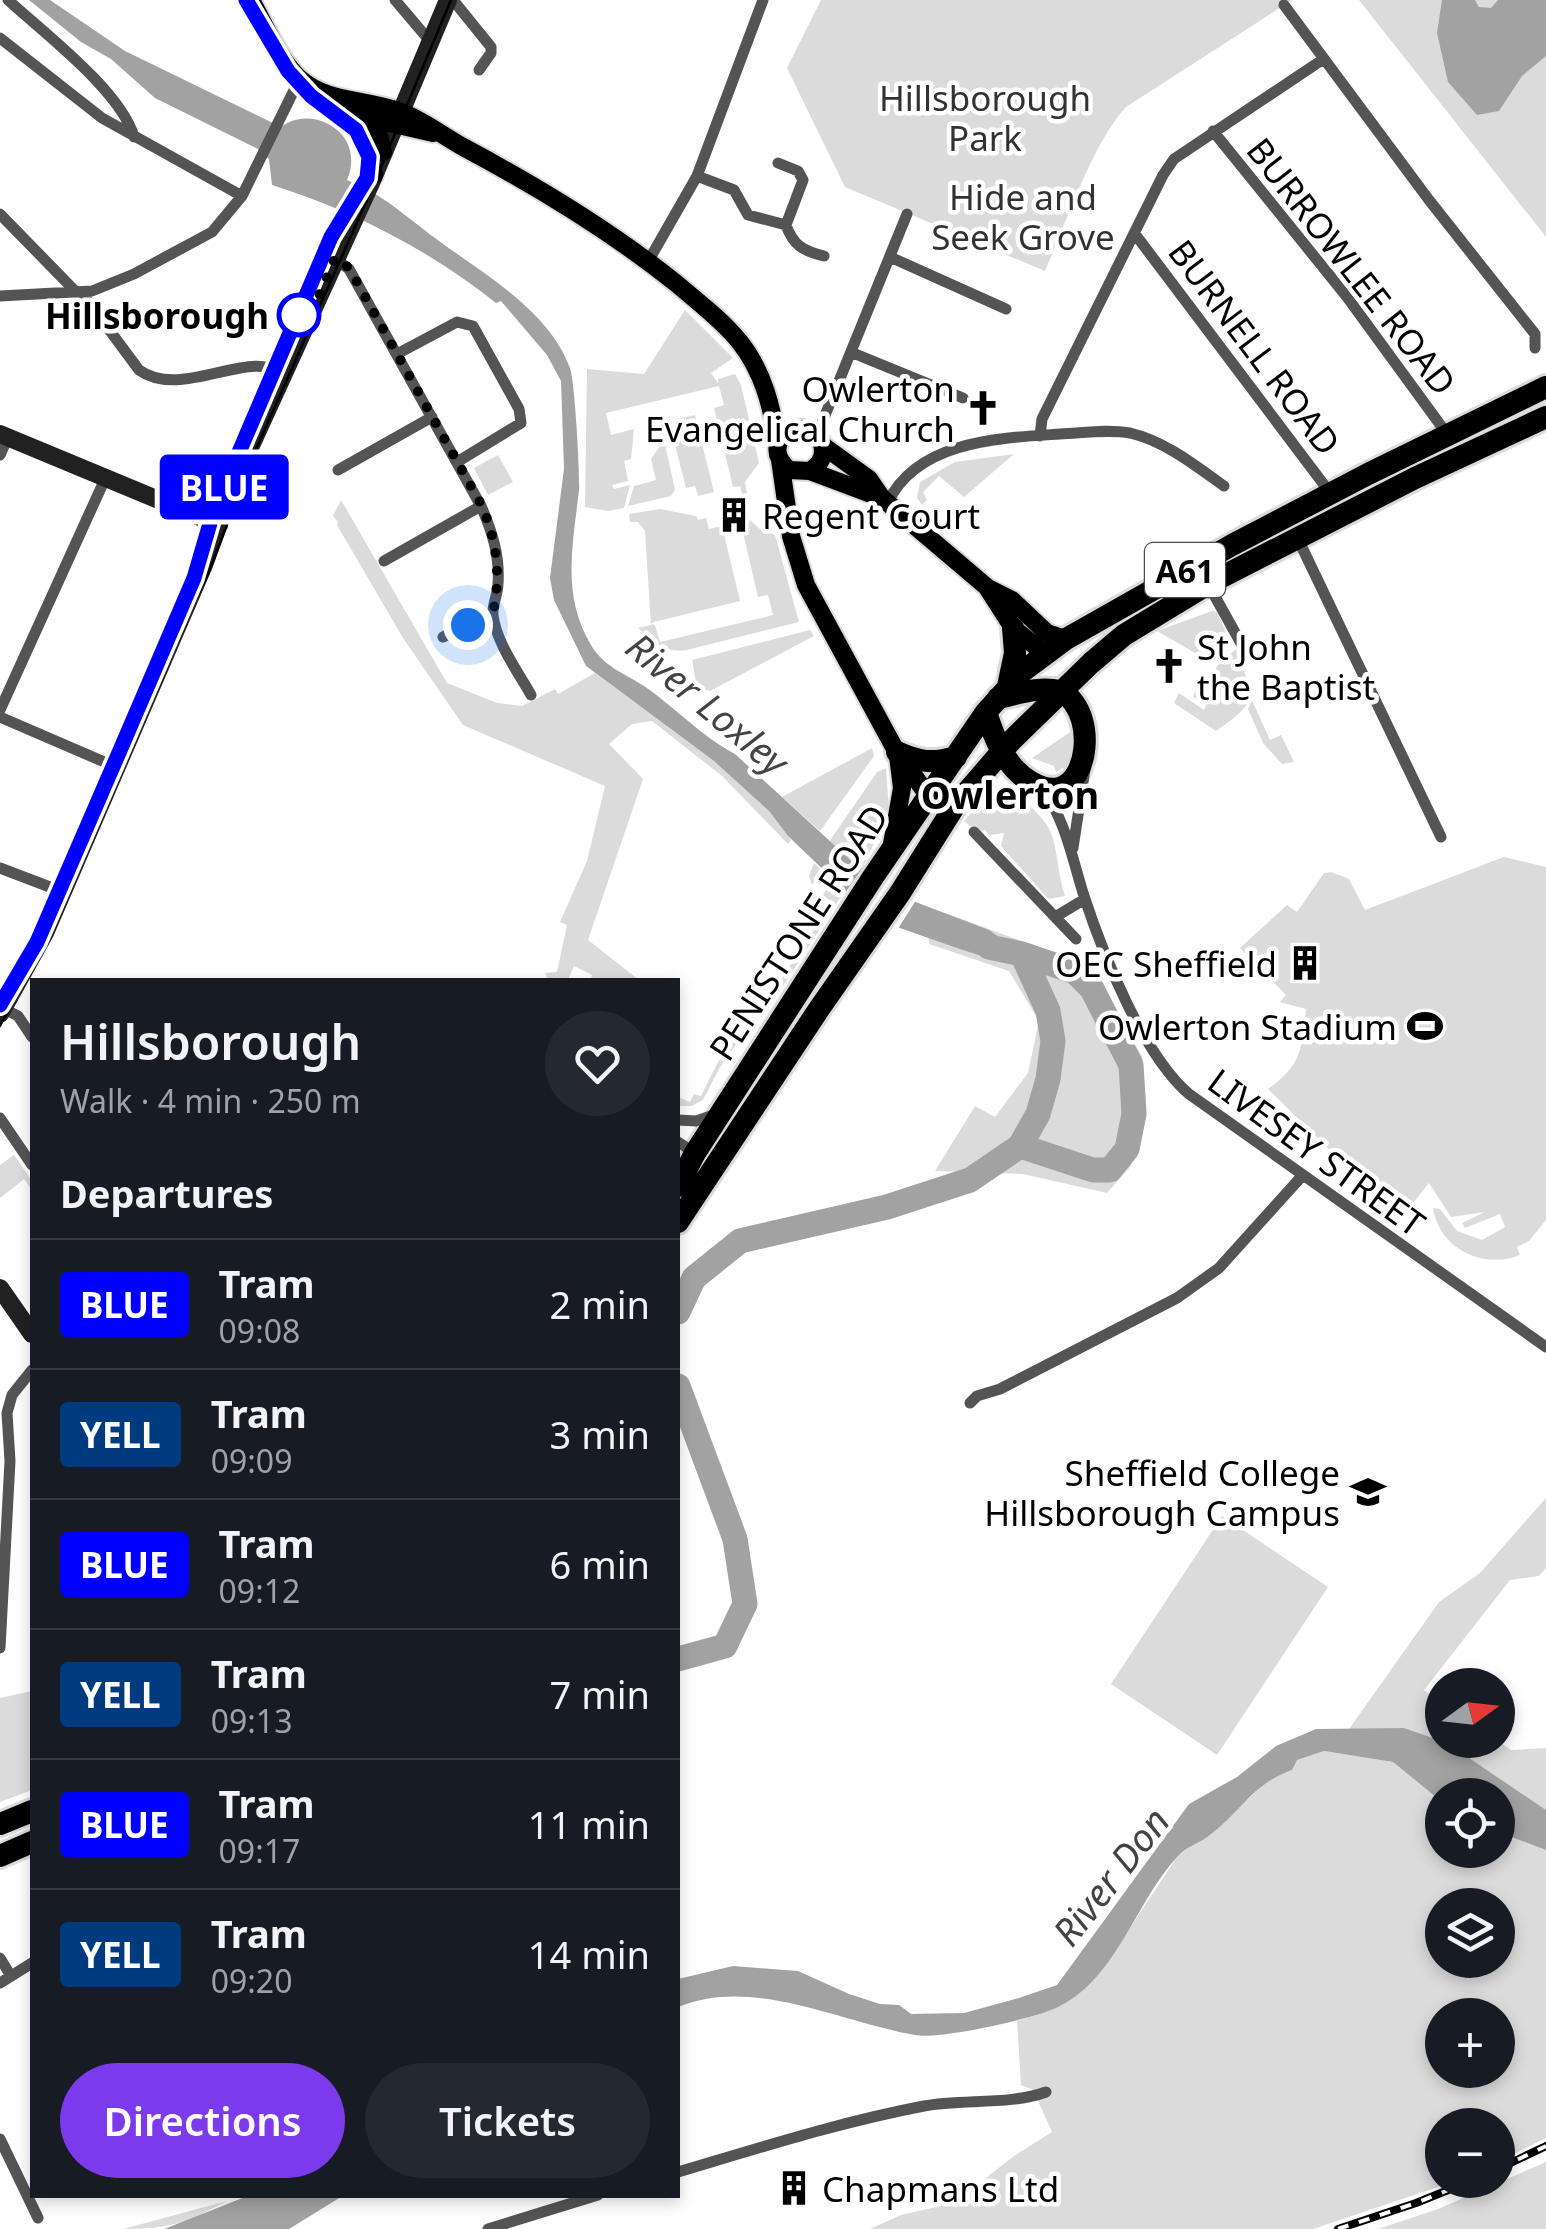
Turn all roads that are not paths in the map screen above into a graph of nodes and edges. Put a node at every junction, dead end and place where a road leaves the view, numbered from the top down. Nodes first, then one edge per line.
1 (8, 0) edge
2 (251, 0) edge
3 (396, 0) edge
4 (450, 0) edge
5 (763, 0) edge
6 (1284, 6) dead end
7 (0, 38) edge
8 (429, 40) junction
9 (1322, 60) junction
10 (479, 70) dead end
11 (300, 78) junction
12 (347, 108) junction
13 (398, 118) junction
14 (373, 120) junction
15 (1213, 131) junction
16 (134, 137) junction
17 (383, 152) junction
18 (778, 163) dead end
19 (697, 176) junction
20 (372, 179) junction
21 (242, 196) junction
22 (0, 214) edge
23 (907, 214) dead end
24 (786, 225) junction
25 (1134, 234) junction
26 (824, 256) dead end
27 (335, 258) junction
28 (890, 258) junction
29 (649, 260) junction
30 (80, 293) junction
31 (0, 296) edge
32 (1006, 308) dead end
33 (1541, 348) edge
34 (397, 354) junction
35 (853, 354) junction
36 (284, 376) junction
37 (1546, 387) edge
38 (770, 398) junction
39 (962, 398) dead end
40 (1546, 417) edge
41 (432, 418) junction
42 (1447, 434) junction
43 (4, 435) edge
44 (813, 436) junction
45 (1040, 436) junction
46 (779, 453) junction
47 (0, 455) edge
48 (457, 462) junction
49 (338, 470) dead end
50 (806, 472) junction
51 (105, 479) junction
52 (1224, 486) dead end
53 (1330, 494) junction
54 (885, 500) junction
55 (788, 503) junction
56 (482, 506) junction
57 (218, 525) junction
58 (1297, 537) junction
59 (384, 561) dead end
60 (1208, 584) junction
61 (988, 588) junction
62 (493, 613) junction
63 (1012, 628) junction
64 (1124, 635) junction
65 (444, 638) dead end
66 (1066, 639) junction
67 (1242, 645) dead end
68 (1045, 654) junction
69 (1061, 692) junction
70 (531, 695) dead end
71 (998, 699) junction
72 (0, 714) edge
73 (1002, 751) junction
74 (897, 752) junction
75 (956, 757) junction
76 (1085, 760) junction
77 (116, 767) junction
78 (1040, 786) junction
79 (929, 797) junction
80 (974, 832) dead end
81 (935, 834) junction
82 (1441, 837) dead end
83 (1073, 848) junction
84 (890, 854) junction
85 (0, 868) edge
86 (63, 892) junction
87 (1086, 899) junction
88 (1055, 917) junction
89 (1076, 939) dead end
90 (3, 1003) edge
91 (30, 1034) edge
92 (0, 1118) edge
93 (732, 1118) junction
94 (680, 1120) edge
95 (686, 1148) edge
96 (30, 1158) edge
97 (680, 1176) edge
98 (1302, 1176) junction
99 (680, 1218) edge
100 (0, 1288) edge
101 (30, 1331) edge
102 (1546, 1347) edge
103 (30, 1372) edge
104 (970, 1403) dead end
105 (0, 1648) edge
106 (30, 1812) edge
107 (0, 1824) edge
108 (30, 1843) edge
109 (0, 1856) edge
110 (0, 1958) edge
111 (30, 1963) edge
112 (6, 1980) edge
113 (1046, 2092) dead end
114 (0, 2139) edge
115 (680, 2171) edge
116 (588, 2198) edge
117 (38, 2218) dead end
118 (488, 2229) edge

1 - 16 street
2 - 11 main road
3 - 8 street
4 - 8 street
4 - 10 street
5 - 19 street
6 - 9 street
7 - 16 street
8 - 13 street
9 - 15 street
9 - 33 street
11 - 12 main road
11 - 21 street
12 - 13 main road
12 - 14 main road
12 - 20 main road
13 - 14 main road
13 - 17 street
13 - 29 main road
14 - 17 main road
15 - 25 street
15 - 42 street, BURROWLEE ROAD
16 - 21 street
17 - 20 street
18 - 24 street
19 - 24 street
19 - 29 street
20 - 27 street
21 - 30 street
22 - 30 street
23 - 28 street
24 - 26 street
25 - 45 street
25 - 53 street, BURNELL ROAD
27 - 34 street
27 - 36 street
28 - 32 street
28 - 35 street
29 - 38 main road
30 - 31 street
30 - 36 street
34 - 41 street
34 - 48 street
35 - 39 street
35 - 44 street
36 - 57 street
37 - 42 highway, PENISTONE ROAD / A61
38 - 44 main road
38 - 46 main road
40 - 58 highway, PENISTONE ROAD / A61
41 - 48 street
41 - 49 street
42 - 53 highway, PENISTONE ROAD / A61
43 - 47 street
43 - 51 street
44 - 46 main road
44 - 50 main road
44 - 54 main road
45 - 52 street
45 - 54 street
46 - 50 main road
46 - 55 main road
48 - 56 street
50 - 54 main road
50 - 55 main road
51 - 57 street
51 - 72 street
53 - 66 highway, PENISTONE ROAD / A61
54 - 61 main road
55 - 74 main road
56 - 59 street
56 - 62 street
57 - 77 street
58 - 60 highway, PENISTONE ROAD / A61
58 - 82 street
60 - 64 highway, PENISTONE ROAD / A61
60 - 67 street
61 - 63 main road
61 - 66 main road
62 - 65 street
62 - 70 street
63 - 68 main road
63 - 71 highway
64 - 68 highway
64 - 69 highway, PENISTONE ROAD / A61
66 - 68 highway, PENISTONE ROAD / A61
68 - 71 highway, PENISTONE ROAD / A61
69 - 71 highway
69 - 73 highway, PENISTONE ROAD / A61
69 - 76 highway
71 - 73 highway
71 - 75 highway, PENISTONE ROAD / A61
72 - 77 street
73 - 78 highway
73 - 81 highway, PENISTONE ROAD / A61
74 - 75 highway
74 - 79 main road
74 - 84 main road
75 - 79 highway, PENISTONE ROAD / A61
76 - 78 highway
76 - 83 street, LIVESEY STREET
77 - 86 street
78 - 83 street, LIVESEY STREET
79 - 81 highway
79 - 84 highway, PENISTONE ROAD / A61
80 - 88 street
81 - 93 highway, PENISTONE ROAD / A61
83 - 87 street, LIVESEY STREET
84 - 93 highway, PENISTONE ROAD / A61
85 - 86 street
86 - 90 street
87 - 88 street
87 - 98 street, LIVESEY STREET
88 - 89 street
90 - 91 street
92 - 96 street
93 - 94 street
93 - 95 highway
93 - 99 highway, PENISTONE ROAD / A61
95 - 97 highway
98 - 102 street, LIVESEY STREET
98 - 104 street
100 - 101 street
103 - 105 street
106 - 107 highway
108 - 109 highway
110 - 112 street
111 - 112 street
113 - 115 street
114 - 117 street
116 - 118 street

